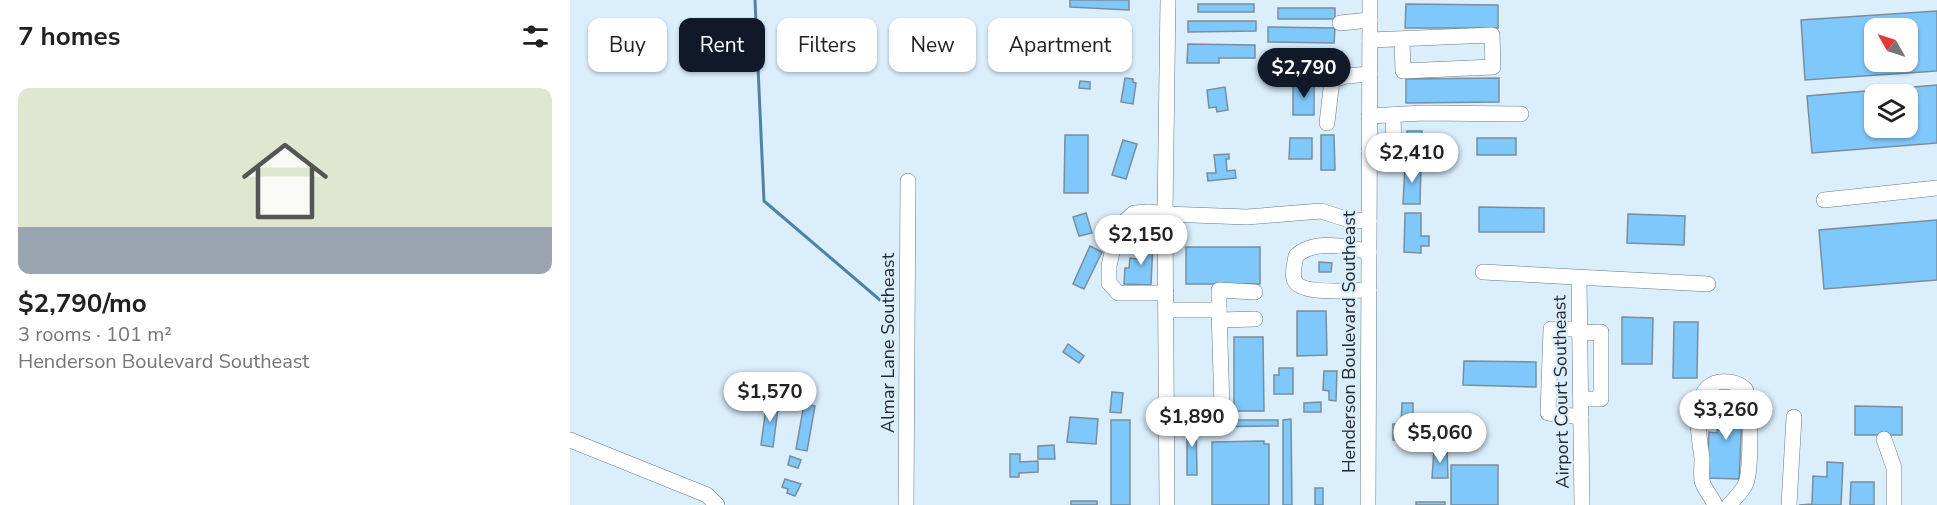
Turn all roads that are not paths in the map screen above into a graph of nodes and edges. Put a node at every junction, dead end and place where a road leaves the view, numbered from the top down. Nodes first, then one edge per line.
1 (1168, 0) edge
2 (1370, 0) edge
3 (1370, 20) junction
4 (1341, 23) dead end
5 (1402, 39) junction
6 (1370, 40) junction
7 (1370, 74) junction
8 (1521, 114) dead end
9 (1393, 115) junction
10 (1370, 116) junction
11 (1327, 123) dead end
12 (1370, 151) junction
13 (1394, 151) junction
14 (1425, 151) dead end
15 (908, 181) dead end
16 (1937, 188) edge
17 (1824, 200) dead end
18 (1165, 214) junction
19 (1369, 221) junction
20 (1369, 252) junction
21 (1483, 272) dead end
22 (1579, 278) junction
23 (1708, 284) dead end
24 (1369, 290) junction
25 (1255, 292) dead end
26 (1166, 293) junction
27 (1166, 310) junction
28 (1219, 315) junction
29 (1256, 319) dead end
30 (1580, 331) junction
31 (1581, 399) junction
32 (1222, 406) dead end
33 (1581, 417) junction
34 (1794, 417) dead end
35 (1884, 439) dead end
36 (570, 441) edge
37 (717, 505) edge
38 (906, 505) edge
39 (1167, 505) edge
40 (1368, 505) edge
41 (1582, 505) edge
42 (1715, 505) edge
43 (1730, 505) edge
44 (1790, 505) edge
45 (1894, 505) edge

1 - 18 street
2 - 3 street, Henderson Boulevard Southeast
3 - 4 street
3 - 6 street, Henderson Boulevard Southeast
5 - 5 street
5 - 6 street
6 - 7 street, Henderson Boulevard Southeast
7 - 10 street, Henderson Boulevard Southeast
7 - 11 street
8 - 9 street
9 - 10 street
9 - 13 street
10 - 12 street, Henderson Boulevard Southeast
12 - 13 street
12 - 19 street, Henderson Boulevard Southeast
13 - 14 street
15 - 38 street, Almar Lane Southeast
16 - 17 street
18 - 19 street
18 - 26 street
18 - 26 street
19 - 20 street, Henderson Boulevard Southeast
20 - 24 street, Henderson Boulevard Southeast
20 - 24 street
21 - 22 street
22 - 23 street
22 - 30 street, Airport Court Southeast
24 - 40 street, Henderson Boulevard Southeast
25 - 28 street
26 - 27 street
27 - 28 street
27 - 39 street
28 - 29 street
28 - 32 street
30 - 31 street, Airport Court Southeast
30 - 31 street
30 - 33 street
31 - 33 street, Airport Court Southeast
33 - 41 street, Airport Court Southeast
34 - 44 street
35 - 45 street
36 - 37 street
42 - 43 street

